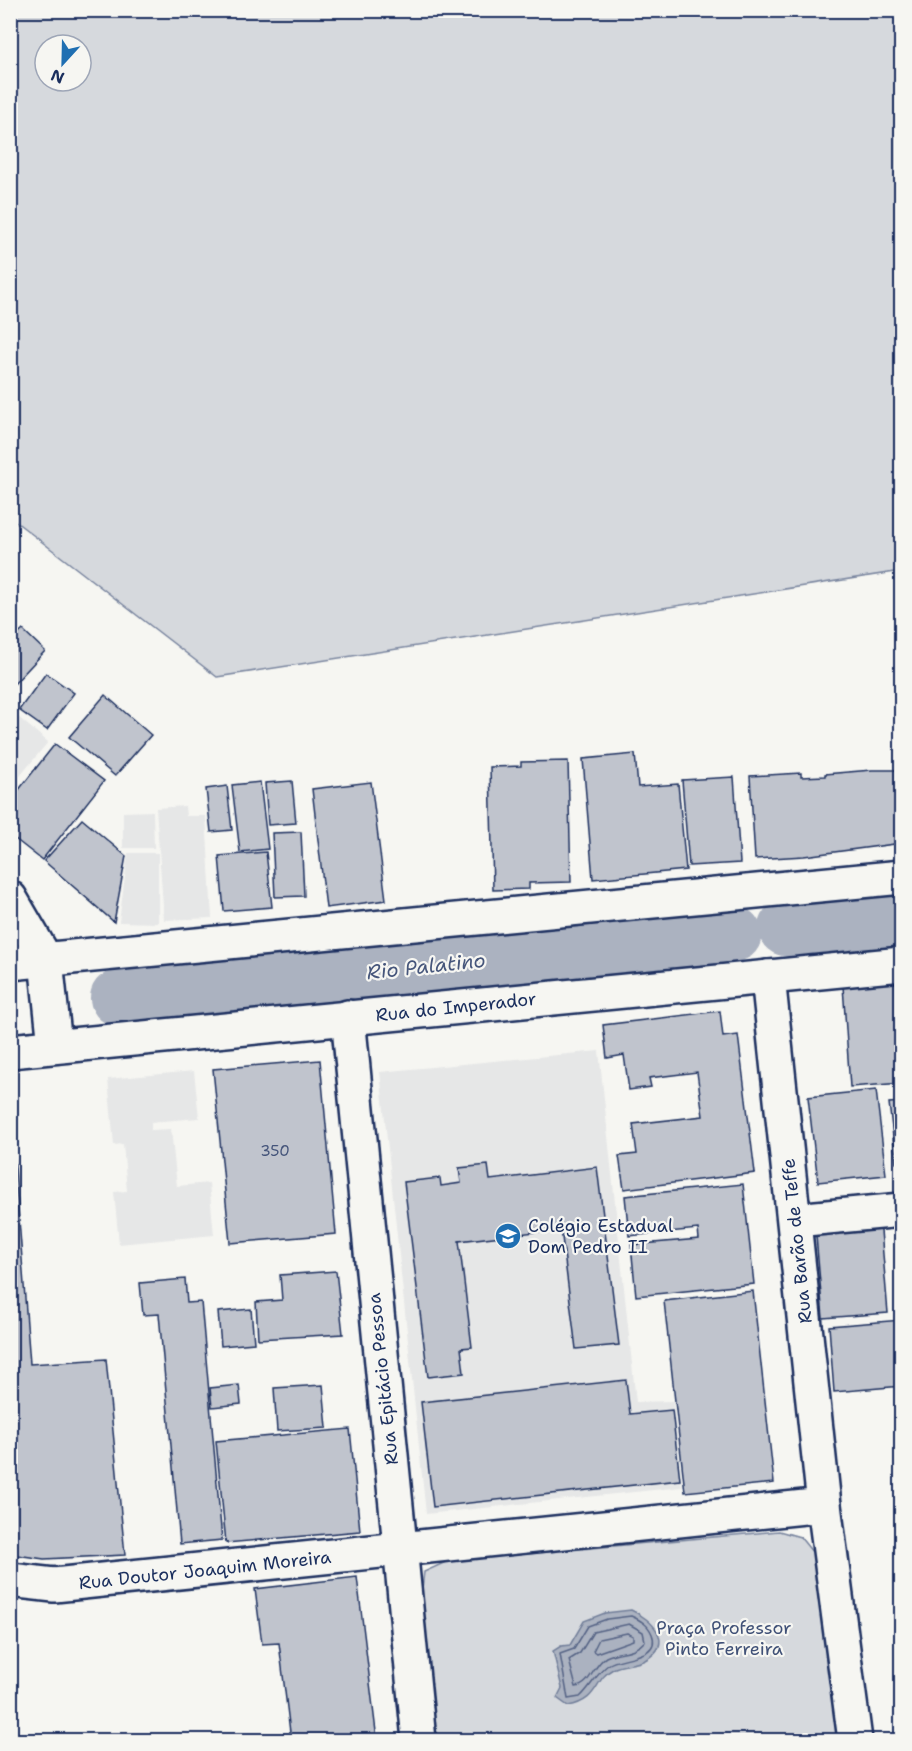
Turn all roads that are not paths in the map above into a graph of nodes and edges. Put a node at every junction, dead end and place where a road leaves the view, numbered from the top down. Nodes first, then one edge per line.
1 (902, 877) edge
2 (10, 898) edge
3 (46, 960) junction
4 (10, 963) edge
5 (902, 964) edge
6 (768, 977) junction
7 (348, 1017) junction
8 (55, 1046) junction
9 (10, 1051) edge
10 (902, 1210) edge
11 (795, 1220) junction
12 (824, 1505) junction
13 (400, 1549) junction
14 (10, 1580) edge
15 (419, 1740) edge
16 (855, 1740) edge

1 - 3 street
2 - 3 street
3 - 4 street
3 - 8 street
5 - 6 street, Rua do Imperador
6 - 7 street, Rua do Imperador
6 - 11 street, Rua Barão de Teffe
7 - 8 street, Rua do Imperador
7 - 13 street, Rua Epitácio Pessoa
8 - 9 street, Rua do Imperador
10 - 11 street
11 - 12 street, Rua Barão de Teffe
12 - 13 street
12 - 16 street
13 - 14 street, Rua Doutor Joaquim Moreira
13 - 15 street, Rua Epitácio Pessoa

